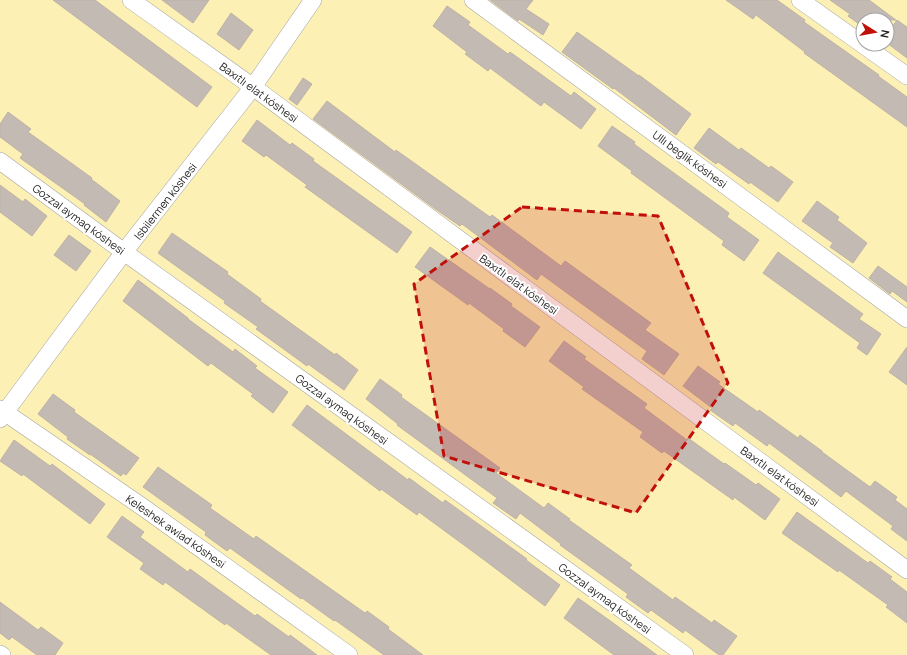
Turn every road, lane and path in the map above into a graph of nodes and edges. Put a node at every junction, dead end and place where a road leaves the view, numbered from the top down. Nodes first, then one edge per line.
1 (131, 0) edge
2 (313, 0) edge
3 (473, 0) edge
4 (800, 0) edge
5 (907, 76) edge
6 (253, 88) junction
7 (0, 161) edge
8 (124, 252) junction
9 (907, 319) edge
10 (2, 413) edge
11 (907, 570) edge
12 (349, 655) edge
13 (686, 655) edge

1 - 6 street, Baxıtlı elat kóshesi
2 - 6 street, Isbilermen kóshesi
3 - 9 street, Ullı beglik kóshesi
4 - 5 street
6 - 8 street, Isbilermen kóshesi
6 - 11 street, Baxıtlı elat kóshesi
7 - 8 street, Gozzal aymaq kóshesi
8 - 10 street, Isbilermen kóshesi
8 - 13 street, Gozzal aymaq kóshesi
10 - 12 street, Keleshek awlad kóshesi

